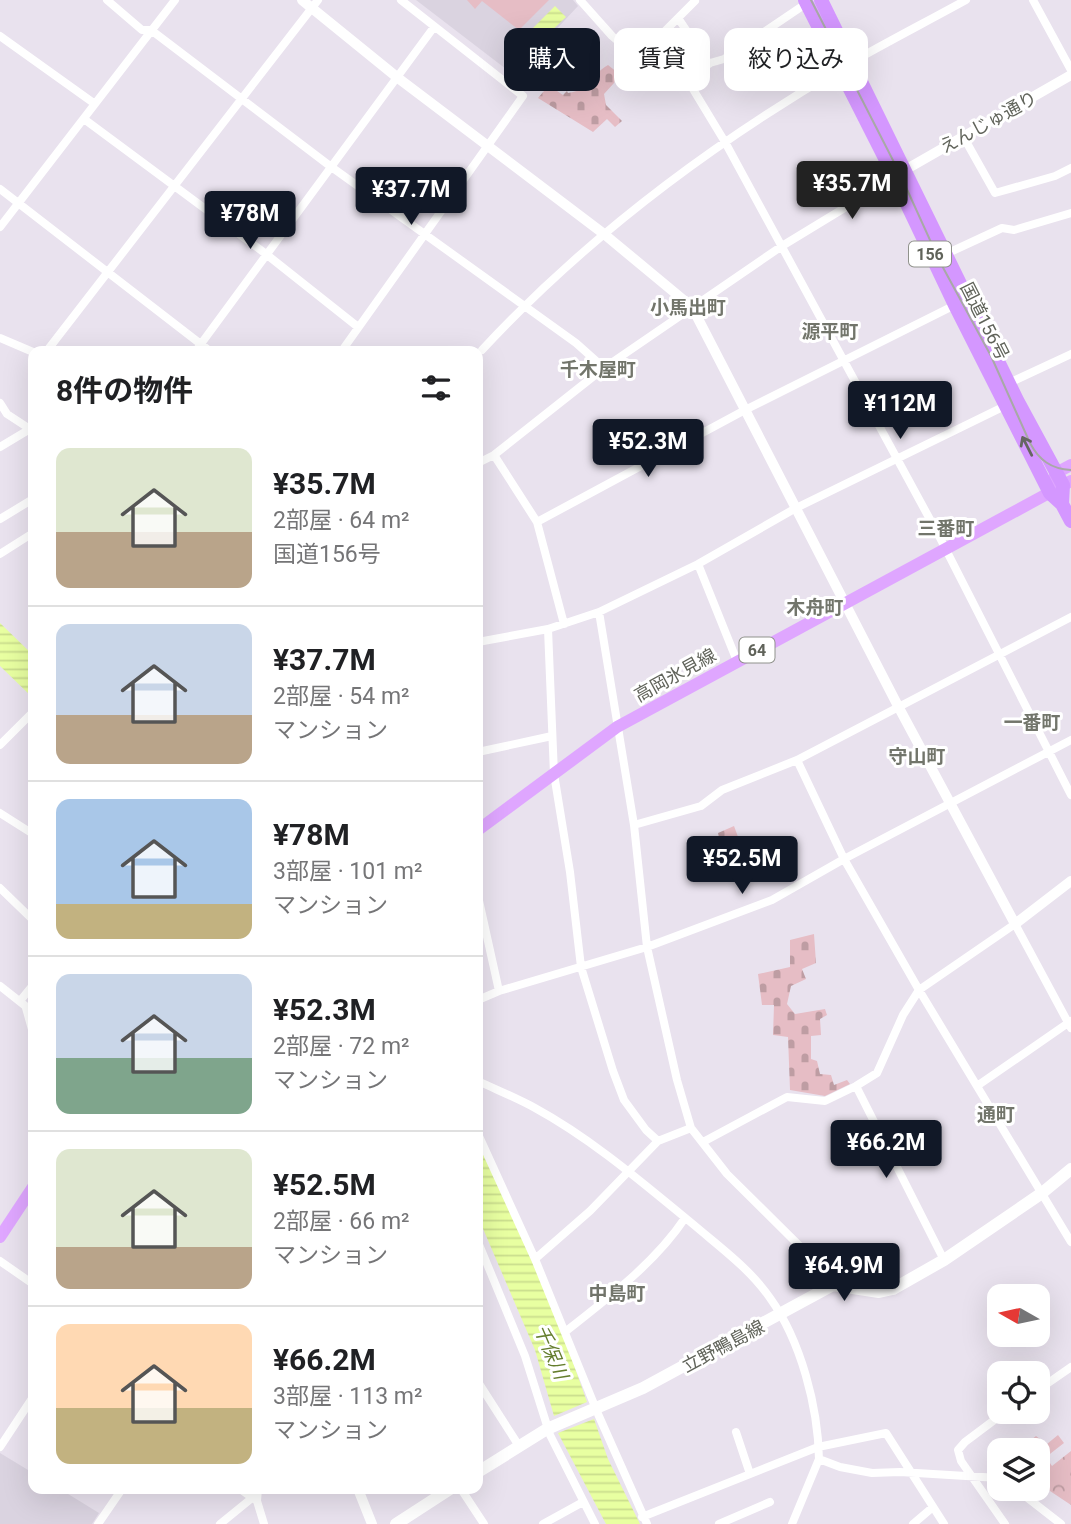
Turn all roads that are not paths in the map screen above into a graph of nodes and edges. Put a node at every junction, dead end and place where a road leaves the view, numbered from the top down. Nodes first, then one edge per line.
1 (107, 0) edge
2 (175, 0) edge
3 (401, 0) edge
4 (581, 0) edge
5 (966, 0) edge
6 (1033, 0) edge
7 (811, 1) edge
8 (311, 2) edge
9 (695, 2) edge
10 (678, 18) junction
11 (435, 27) junction
12 (668, 28) edge
13 (685, 28) edge
14 (825, 28) edge
15 (151, 30) junction
16 (0, 36) edge
17 (614, 38) edge
18 (868, 53) edge
19 (710, 64) edge
20 (1071, 70) edge
21 (1071, 75) edge
22 (398, 78) junction
23 (694, 91) edge
24 (806, 91) edge
25 (858, 91) edge
26 (241, 97) junction
27 (95, 104) junction
28 (84, 119) junction
29 (963, 136) junction
30 (725, 142) junction
31 (489, 146) junction
32 (330, 166) junction
33 (1071, 168) edge
34 (900, 174) junction
35 (173, 186) junction
36 (0, 188) edge
37 (20, 204) junction
38 (1071, 213) edge
39 (0, 227) edge
40 (424, 234) junction
41 (604, 234) junction
42 (782, 246) junction
43 (266, 254) junction
44 (946, 254) junction
45 (108, 272) junction
46 (969, 298) junction
47 (955, 305) junction
48 (523, 307) junction
49 (692, 307) junction
50 (358, 327) junction
51 (0, 338) edge
52 (201, 342) junction
53 (51, 346) edge
54 (199, 346) edge
55 (205, 346) edge
56 (345, 346) edge
57 (483, 349) edge
58 (28, 350) edge
59 (1071, 354) edge
60 (845, 362) junction
61 (604, 368) junction
62 (1009, 383) junction
63 (1012, 403) junction
64 (0, 404) edge
65 (745, 410) junction
66 (28, 427) edge
67 (28, 432) edge
68 (0, 447) edge
69 (494, 455) junction
70 (897, 458) junction
71 (483, 460) edge
72 (1071, 465) edge
73 (1060, 483) edge
74 (28, 502) edge
75 (796, 508) junction
76 (0, 519) edge
77 (1071, 521) edge
78 (537, 522) junction
79 (28, 537) edge
80 (945, 548) junction
81 (0, 554) edge
82 (698, 564) junction
83 (845, 603) junction
84 (599, 612) junction
85 (1071, 617) edge
86 (564, 624) junction
87 (548, 629) junction
88 (483, 641) edge
89 (999, 654) junction
90 (737, 661) junction
91 (898, 706) junction
92 (28, 717) edge
93 (617, 727) junction
94 (552, 736) junction
95 (1071, 740) edge
96 (0, 746) edge
97 (483, 751) edge
98 (1049, 752) junction
99 (797, 760) junction
100 (554, 774) junction
101 (1071, 795) edge
102 (949, 803) junction
103 (0, 813) edge
104 (634, 825) junction
105 (483, 826) edge
106 (28, 831) edge
107 (844, 859) junction
108 (1071, 881) edge
109 (0, 888) edge
110 (28, 915) edge
111 (483, 919) edge
112 (1015, 924) junction
113 (647, 947) junction
114 (581, 967) junction
115 (0, 986) edge
116 (919, 990) junction
117 (499, 991) junction
118 (28, 994) edge
119 (483, 998) edge
120 (23, 1003) junction
121 (28, 1008) edge
122 (28, 1018) edge
123 (1070, 1024) edge
124 (483, 1083) edge
125 (856, 1086) junction
126 (977, 1086) junction
127 (691, 1128) junction
128 (658, 1140) junction
129 (703, 1142) junction
130 (483, 1145) edge
131 (1071, 1169) edge
132 (628, 1172) junction
133 (1042, 1193) junction
134 (28, 1195) edge
135 (685, 1218) junction
136 (0, 1237) edge
137 (1071, 1242) edge
138 (483, 1254) edge
139 (535, 1259) junction
140 (0, 1261) edge
141 (944, 1261) junction
142 (28, 1279) edge
143 (839, 1285) junction
144 (780, 1314) junction
145 (565, 1332) junction
146 (1071, 1367) edge
147 (1050, 1382) edge
148 (483, 1390) edge
149 (28, 1405) edge
150 (593, 1409) junction
151 (989, 1424) edge
152 (549, 1428) junction
153 (736, 1432) dead end
154 (519, 1446) junction
155 (0, 1447) edge
156 (818, 1447) junction
157 (819, 1459) junction
158 (483, 1469) edge
159 (911, 1473) junction
160 (750, 1474) junction
161 (974, 1477) junction
162 (987, 1478) edge
163 (119, 1494) edge
164 (248, 1494) edge
165 (256, 1494) edge
166 (360, 1494) edge
167 (442, 1494) edge
168 (464, 1494) edge
169 (255, 1499) junction
170 (1031, 1501) edge
171 (583, 1502) junction
172 (770, 1502) dead end
173 (933, 1507) junction
174 (645, 1520) edge
175 (99, 1524) edge
176 (220, 1524) edge
177 (264, 1524) edge
178 (372, 1524) edge
179 (396, 1524) edge
180 (484, 1524) edge
181 (542, 1524) edge
182 (595, 1524) edge
183 (719, 1524) edge
184 (792, 1524) edge
185 (913, 1524) edge
186 (944, 1524) edge
187 (1005, 1524) edge
188 (1061, 1524) edge

1 - 15 street
2 - 15 street
3 - 11 street
4 - 17 street
5 - 18 street
6 - 20 street
7 - 14 highway, 国道156号 / 156
7 - 19 street
8 - 22 street
8 - 26 street
9 - 10 street
10 - 12 street
10 - 13 street
11 - 22 street
11 - 31 street
15 - 26 street
15 - 27 street
16 - 27 street
21 - 29 street, えんじゅ通り
22 - 31 street
22 - 32 street
23 - 30 street
24 - 30 street
25 - 34 highway, 国道156号 / 156
26 - 32 street
26 - 35 street
27 - 28 street
28 - 35 street
28 - 37 street
29 - 33 street
29 - 34 street, えんじゅ通り
30 - 41 street
30 - 42 street
31 - 40 street
31 - 41 street
32 - 40 street
32 - 43 street
34 - 42 street
34 - 44 highway, 国道156号 / 156
34 - 47 highway, 国道156号 / 156
35 - 43 street
35 - 45 street
36 - 37 street
37 - 39 street
37 - 45 street
38 - 44 street
40 - 48 street
40 - 50 street
41 - 48 street
41 - 49 street
42 - 49 street
42 - 60 street
43 - 50 street
43 - 52 street
44 - 46 highway, 国道156号 / 156
45 - 52 street
45 - 53 street
46 - 47 street
46 - 62 highway, 国道156号 / 156
47 - 60 street
47 - 63 highway, 国道156号 / 156
48 - 57 street
48 - 61 street
49 - 61 street
49 - 65 street
50 - 56 street
51 - 58 street
52 - 54 street
52 - 55 street
59 - 62 street
60 - 65 street
60 - 70 street
61 - 69 street
62 - 63 highway, 国道156号 / 156
63 - 70 street
63 - 73 highway, 国道156号 / 156
73 -> 63 highway, 国道156号 / 156
64 - 66 street
65 - 75 street
65 - 78 street
67 - 68 street
69 - 71 street
69 - 78 street
70 - 75 street
70 - 80 street
72 - 73 main road, 高岡氷見線
73 - 77 highway, 国道156号 / 156
73 - 80 main road, 高岡氷見線 / 64
74 - 76 street
75 - 82 street
75 - 83 street
78 - 86 street
79 - 81 street
80 - 83 main road, 高岡氷見線 / 64
80 - 89 street
82 - 84 street
82 - 90 street
83 - 90 main road, 高岡氷見線 / 64
83 - 91 street
84 - 86 street
84 - 93 street
85 - 89 street
86 - 87 street
87 - 88 street
87 - 94 street
89 - 91 street
89 - 98 street
90 - 93 main road, 高岡氷見線 / 64
91 - 99 street
91 - 102 street
92 - 96 street
93 - 100 main road, 高岡氷見線 / 64
93 - 104 street
94 - 97 street
94 - 100 street
95 - 98 street
98 - 101 street
98 - 102 street
99 - 104 street
99 - 107 street
100 - 105 main road, 高岡氷見線 / 64
100 - 114 street
102 - 107 street
102 - 112 street
103 - 106 street
104 - 113 street
107 - 113 street
107 - 116 street
108 - 112 street
109 - 110 street
111 - 117 street
112 - 116 street
112 - 123 street
113 - 114 street
113 - 127 street
114 - 117 street
114 - 128 street
115 - 120 street
116 - 125 street
116 - 126 street
117 - 119 street
118 - 120 street
120 - 121 street
120 - 122 street
123 - 126 street
124 - 132 street
125 - 129 street
125 - 141 street
126 - 133 street
127 - 128 street
127 - 129 street
128 - 132 street
129 - 143 street
130 - 139 street
131 - 133 main road
132 - 135 street
132 - 139 street
133 - 137 street
133 - 141 main road
134 - 136 main road
135 - 144 street
135 - 145 street
138 - 152 street
139 - 145 street
140 - 142 street
141 - 143 main road
143 - 144 main road, 立野鴨島線
144 - 150 main road, 立野鴨島線
144 - 156 street
145 - 150 street
146 - 147 street
148 - 154 street
149 - 155 street
150 - 152 main road, 立野鴨島線
150 - 174 street
151 - 161 street
152 - 154 main road, 立野鴨島線
152 - 171 street
153 - 160 street
154 - 158 main road, 立野鴨島線
156 - 157 street
156 - 159 street
156 - 160 street
157 - 159 street
157 - 184 street
159 - 161 street
159 - 173 street
160 - 174 street
161 - 162 street
161 - 187 street
163 - 175 street
164 - 169 street
165 - 169 street
166 - 178 street
167 - 179 main road
168 - 180 street
169 - 176 street
169 - 177 street
170 - 188 street
171 - 181 street
171 - 182 street
172 - 183 street
173 - 185 street
173 - 186 street

